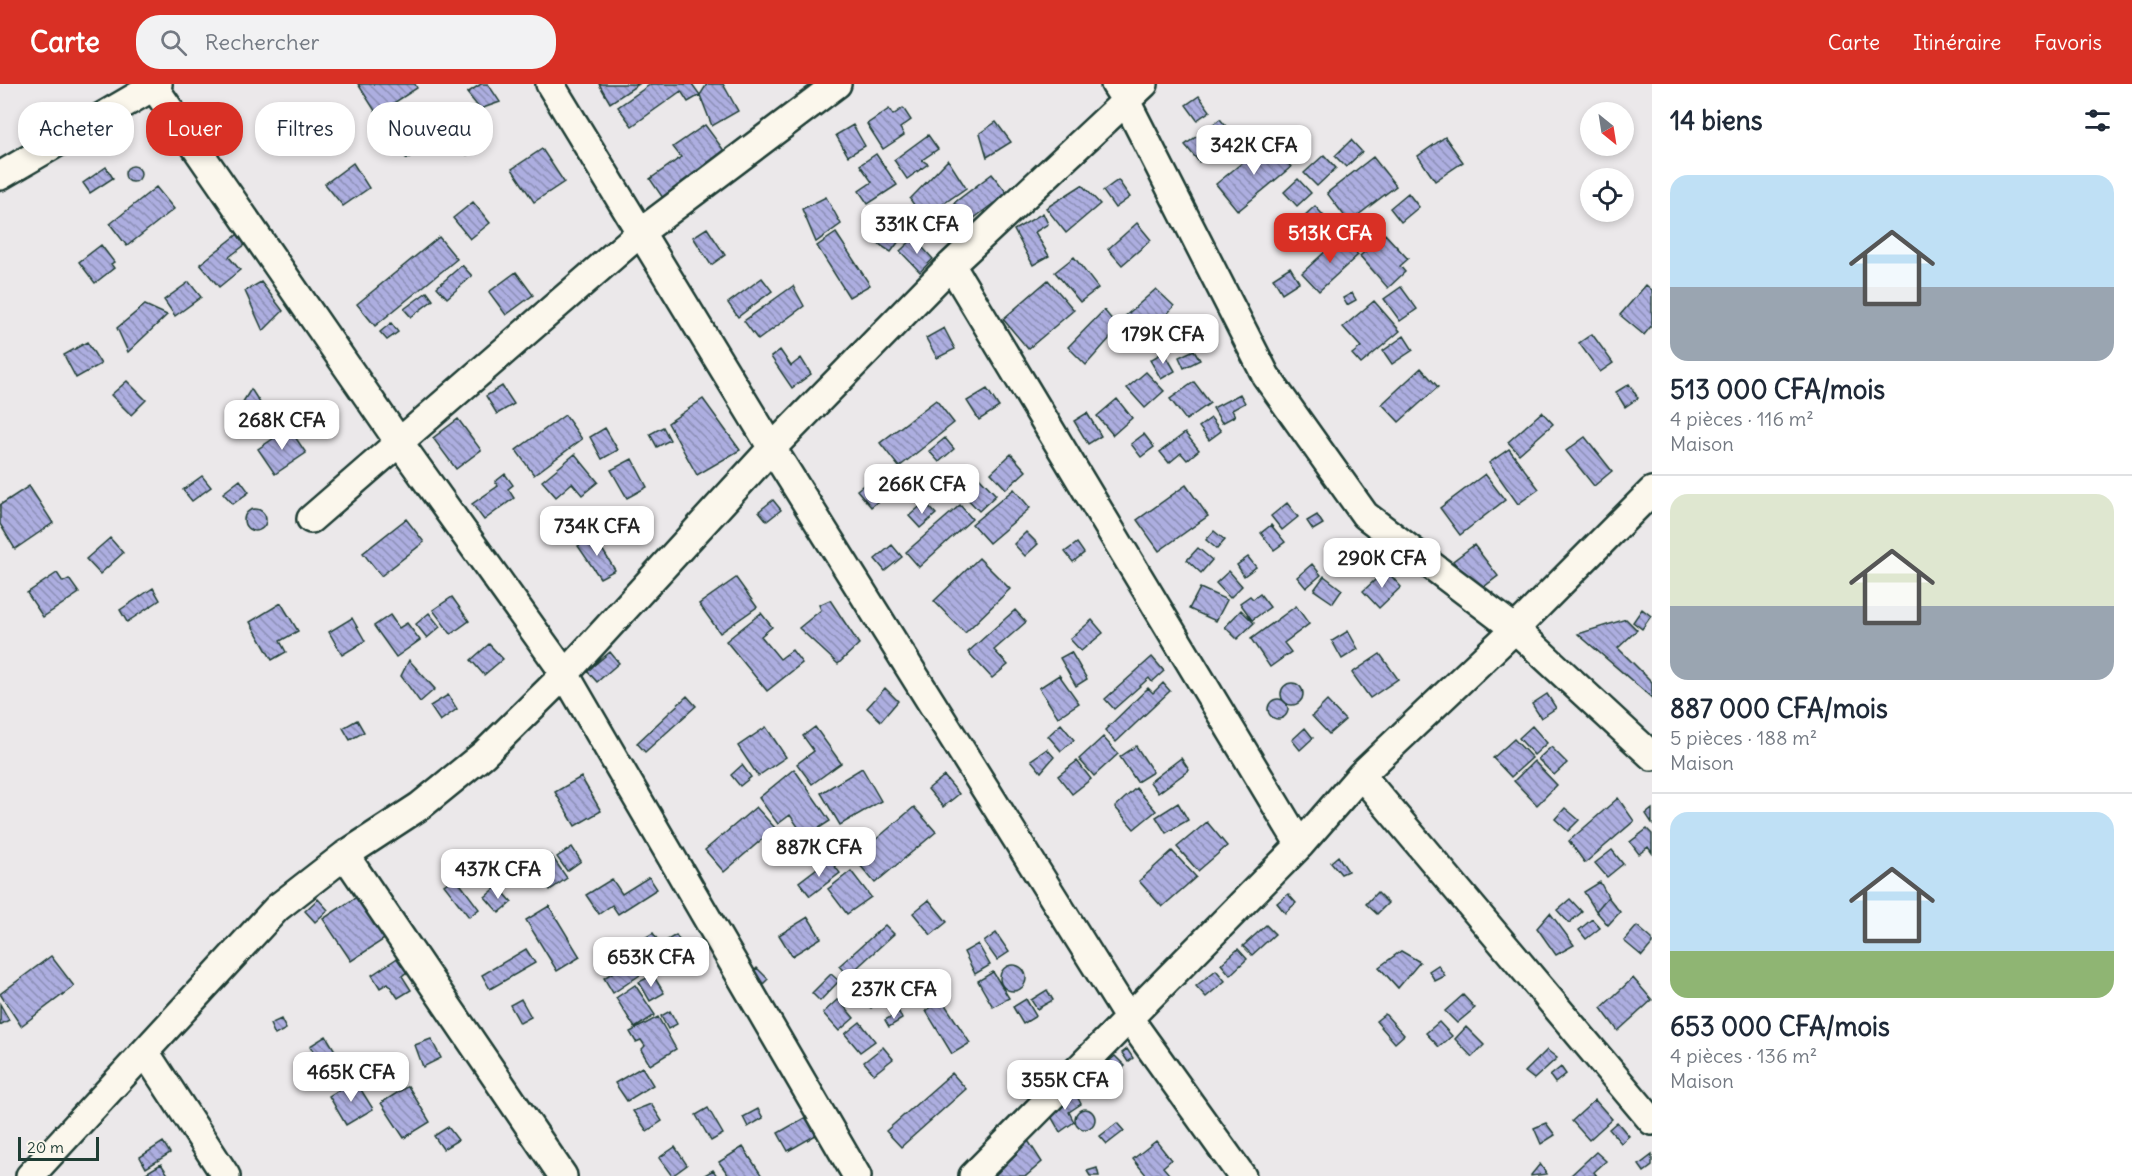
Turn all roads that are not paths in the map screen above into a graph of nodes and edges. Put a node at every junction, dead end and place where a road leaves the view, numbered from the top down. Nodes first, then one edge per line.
1 (550, 84) edge
2 (837, 84) edge
3 (154, 85) edge
4 (1128, 90) edge
5 (0, 176) edge
6 (641, 232) junction
7 (951, 265) junction
8 (399, 442) junction
9 (772, 448) junction
10 (1652, 491) edge
11 (311, 519) dead end
12 (1515, 629) junction
13 (565, 674) junction
14 (1652, 756) edge
15 (1361, 776) junction
16 (1300, 845) junction
17 (345, 855) junction
18 (1128, 1017) junction
19 (146, 1052) junction
20 (1652, 1121) edge
21 (30, 1176) edge
22 (226, 1176) edge
23 (563, 1176) edge
24 (857, 1176) edge
25 (974, 1176) edge
26 (1242, 1176) edge

1 - 6 street
2 - 6 street
3 - 5 street
3 - 8 street
4 - 7 street
4 - 12 street
6 - 8 street
6 - 9 street
7 - 9 street
7 - 16 street
8 - 11 street
8 - 13 street
9 - 13 street
9 - 18 street
10 - 12 street
12 - 14 street
12 - 15 street
13 - 17 street
13 - 24 street
15 - 16 street
15 - 20 street
16 - 18 street
17 - 19 street
17 - 23 street
18 - 25 street
18 - 26 street
19 - 21 street
19 - 22 street

